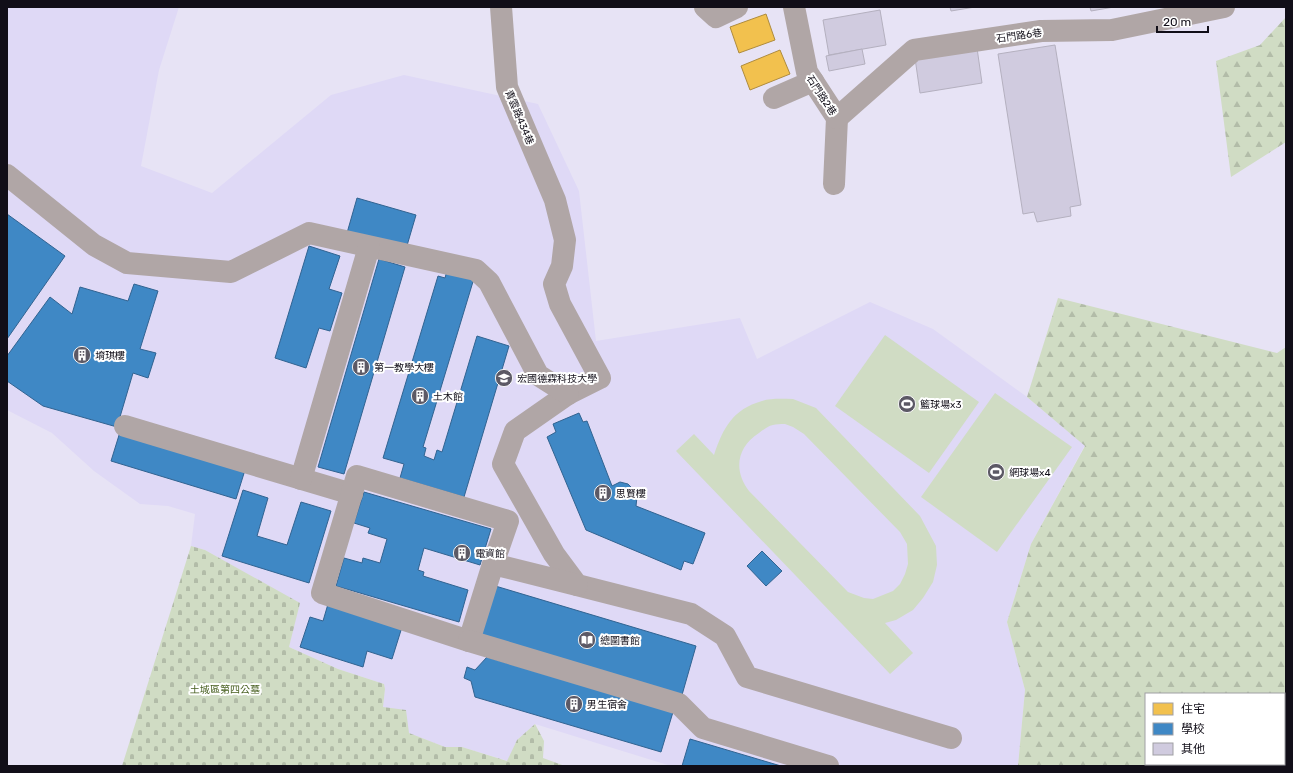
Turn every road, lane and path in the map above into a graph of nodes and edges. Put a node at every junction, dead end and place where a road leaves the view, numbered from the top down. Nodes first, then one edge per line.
1 (501, 7) edge
2 (705, 7) edge
3 (736, 7) edge
4 (794, 7) edge
5 (1224, 7) edge
6 (813, 81) junction
7 (774, 98) dead end
8 (838, 118) junction
9 (7, 175) edge
10 (834, 184) dead end
11 (369, 246) junction
12 (568, 394) junction
13 (125, 426) dead end
14 (301, 479) junction
15 (352, 494) junction
16 (493, 564) junction
17 (577, 585) junction
18 (469, 641) junction
19 (951, 738) dead end
20 (828, 766) edge

1 - 12 lane, 青雲路434巷
2 - 3 lane
4 - 6 lane, 石門路2巷
5 - 8 lane, 石門路6巷
6 - 7 lane
6 - 8 lane, 石門路2巷
8 - 10 lane, 石門路2巷
9 - 11 lane
11 - 12 lane
11 - 14 lane
12 - 17 lane
13 - 14 lane
14 - 15 lane
15 - 16 lane
15 - 18 lane
16 - 17 lane
16 - 18 lane
17 - 19 lane
18 - 20 lane

